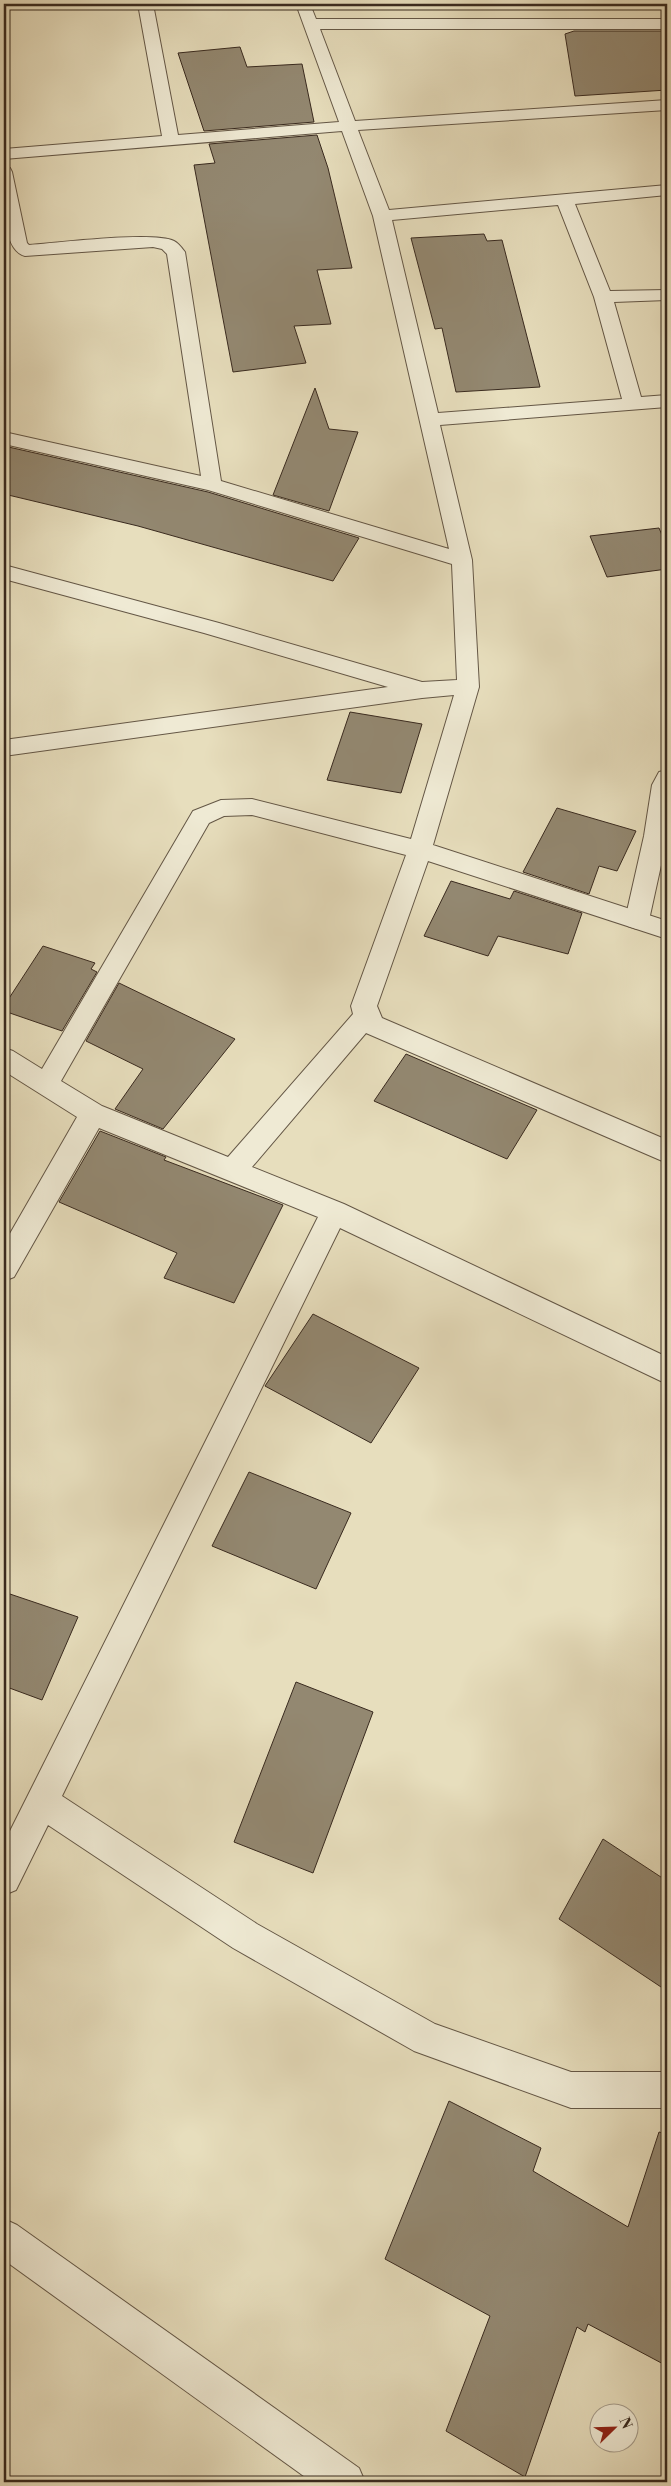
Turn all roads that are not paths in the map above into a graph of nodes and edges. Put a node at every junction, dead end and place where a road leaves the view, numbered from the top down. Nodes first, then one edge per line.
1 (145, 4) edge
2 (303, 4) edge
3 (310, 24) junction
4 (667, 24) edge
5 (667, 105) edge
6 (347, 126) junction
7 (171, 141) junction
8 (4, 154) edge
9 (4, 172) edge
10 (667, 190) edge
11 (565, 200) junction
12 (382, 216) junction
13 (667, 295) edge
14 (603, 297) junction
15 (667, 401) edge
16 (633, 404) junction
17 (429, 420) junction
18 (4, 438) edge
19 (212, 485) junction
20 (462, 560) junction
21 (4, 572) edge
22 (44, 583) junction
23 (4, 588) edge
24 (468, 687) junction
25 (422, 690) junction
26 (4, 748) edge
27 (667, 778) edge
28 (420, 850) junction
29 (637, 920) junction
30 (667, 930) edge
31 (366, 1016) junction
32 (4, 1058) edge
33 (46, 1084) junction
34 (93, 1114) junction
35 (667, 1152) edge
36 (232, 1172) junction
37 (334, 1212) junction
38 (4, 1269) edge
39 (667, 1372) edge
40 (42, 1802) junction
41 (4, 1878) edge
42 (667, 2090) edge
43 (4, 2238) edge
44 (345, 2482) edge

1 - 7 street
2 - 3 street
3 - 4 street
3 - 6 street
5 - 6 street
6 - 7 street
6 - 12 street
7 - 8 street
9 - 19 street
10 - 11 street
11 - 12 street
11 - 14 street
12 - 17 street
13 - 14 street
14 - 16 street
15 - 16 street
16 - 17 street
17 - 20 street
18 - 19 street
19 - 20 street
20 - 24 street
21 - 22 street
22 - 23 street
22 - 25 street
24 - 25 street
24 - 28 street
25 - 26 street
27 - 29 street
28 - 29 street
28 - 31 street
28 - 33 street
29 - 30 street
31 - 35 street
31 - 36 street
32 - 33 street
33 - 34 street
34 - 36 street
34 - 38 street
36 - 37 street
37 - 39 street
37 - 40 street
40 - 41 street
40 - 42 street
43 - 44 street

